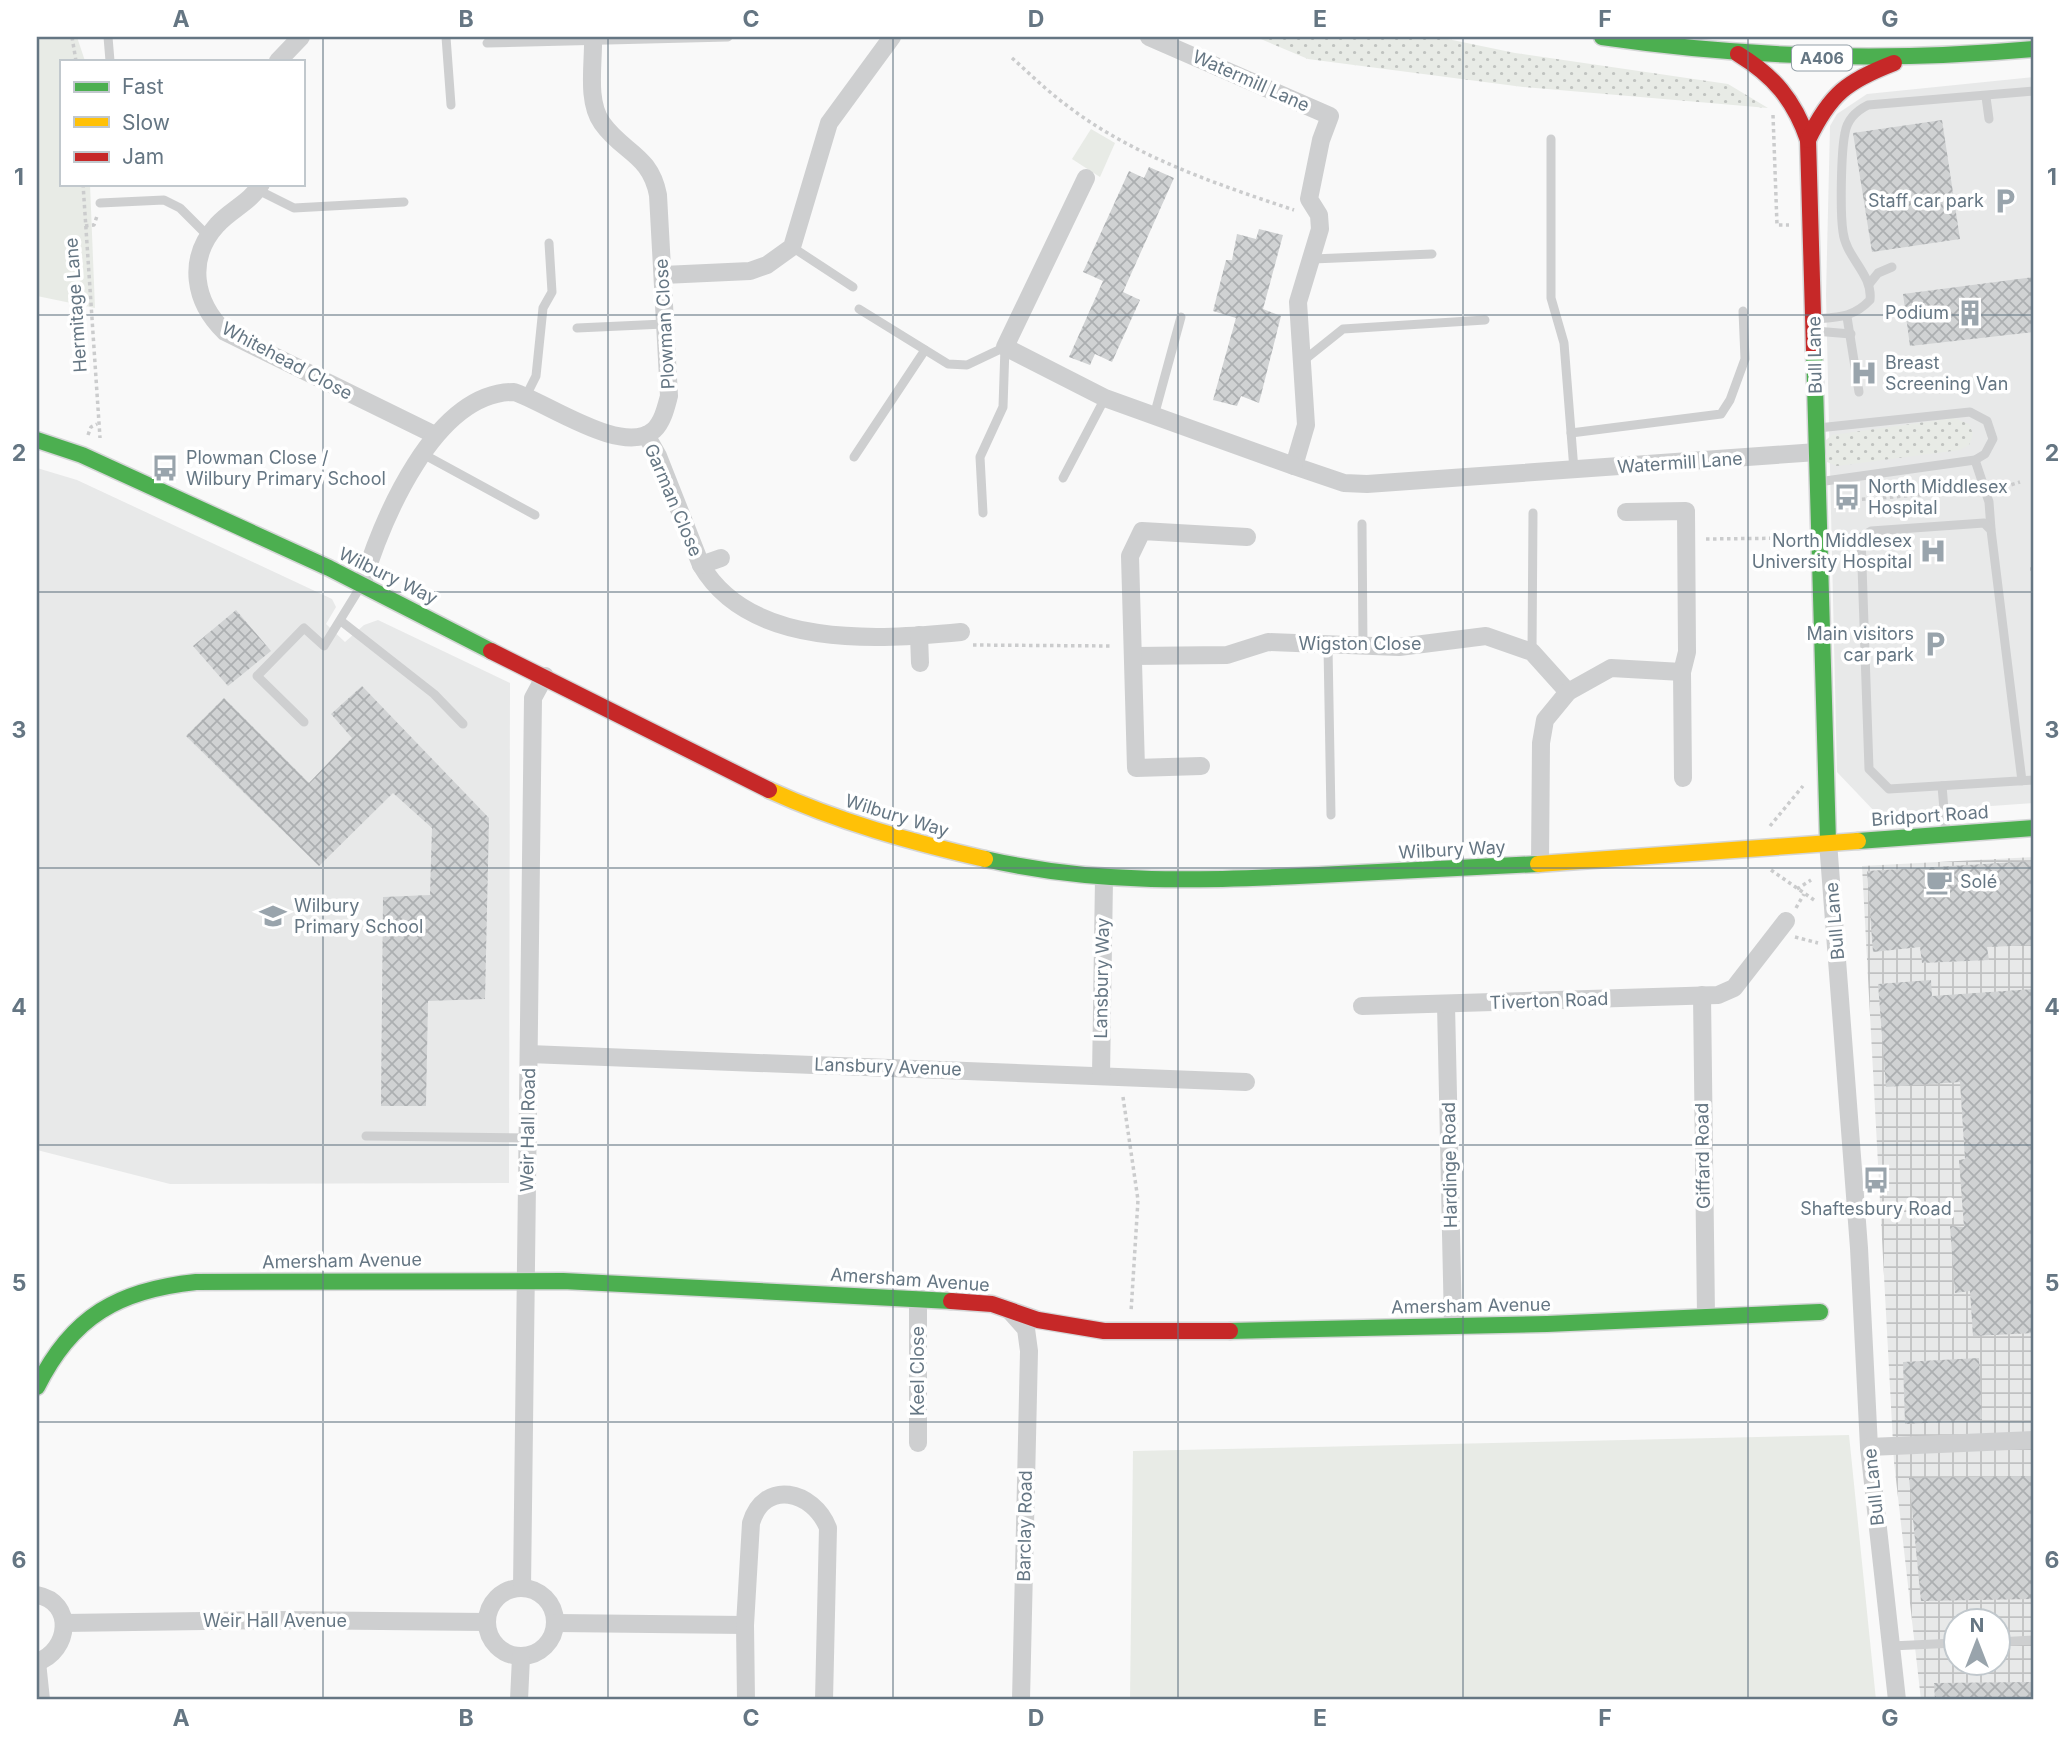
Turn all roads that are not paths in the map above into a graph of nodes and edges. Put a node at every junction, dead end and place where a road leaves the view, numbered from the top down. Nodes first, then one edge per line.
1 (108, 37) edge
2 (446, 37) edge
3 (728, 37) edge
4 (892, 37) edge
5 (1149, 37) edge
6 (1602, 37) edge
7 (296, 38) edge
8 (593, 39) edge
9 (487, 43) dead end
10 (2034, 49) edge
11 (1738, 54) junction
12 (1906, 58) junction
13 (110, 60) edge
14 (279, 60) edge
15 (2034, 91) edge
16 (1986, 97) junction
17 (451, 105) dead end
18 (1989, 119) dead end
19 (1550, 139) dead end
20 (1808, 140) junction
21 (1086, 178) dead end
22 (260, 187) edge
23 (404, 202) dead end
24 (100, 203) dead end
25 (208, 236) junction
26 (549, 243) dead end
27 (792, 247) junction
28 (1432, 254) dead end
29 (1313, 259) junction
30 (1892, 267) dead end
31 (663, 275) junction
32 (1870, 284) junction
33 (853, 287) dead end
34 (859, 309) dead end
35 (1743, 311) dead end
36 (1181, 317) dead end
37 (1847, 317) junction
38 (1485, 320) dead end
39 (664, 324) junction
40 (1814, 325) junction
41 (577, 328) dead end
42 (1851, 334) junction
43 (1005, 347) junction
44 (925, 350) junction
45 (1303, 361) junction
46 (1859, 392) dead end
47 (526, 396) junction
48 (1105, 398) junction
49 (1154, 416) junction
50 (1817, 428) junction
51 (1571, 433) junction
52 (435, 435) junction
53 (646, 435) junction
54 (37, 440) edge
55 (1817, 452) junction
56 (423, 454) junction
57 (855, 457) dead end
58 (1975, 460) junction
59 (1294, 466) junction
60 (1574, 470) junction
61 (1063, 478) dead end
62 (1818, 482) junction
63 (1626, 512) dead end
64 (983, 513) dead end
65 (1533, 513) dead end
66 (536, 515) dead end
67 (1362, 524) dead end
68 (1991, 530) junction
69 (1247, 537) dead end
70 (721, 558) dead end
71 (701, 565) junction
72 (362, 585) junction
73 (341, 621) junction
74 (956, 633) road end
75 (919, 635) junction
76 (1328, 647) junction
77 (1363, 647) junction
78 (1134, 651) junction
79 (1532, 652) junction
80 (920, 663) dead end
81 (1682, 672) junction
82 (545, 676) junction
83 (1568, 692) junction
84 (304, 722) dead end
85 (463, 724) dead end
86 (1201, 766) dead end
87 (1684, 778) dead end
88 (2034, 780) edge
89 (2022, 781) junction
90 (1942, 786) junction
91 (1331, 815) dead end
92 (2034, 828) edge
93 (1946, 834) junction
94 (1828, 842) junction
95 (1540, 864) junction
96 (1104, 879) junction
97 (1783, 925) road end
98 (1734, 988) junction
99 (1702, 995) junction
100 (1446, 1004) junction
101 (1362, 1006) dead end
102 (1701, 1042) junction
103 (529, 1054) junction
104 (1101, 1076) junction
105 (1246, 1082) dead end
106 (366, 1136) dead end
107 (528, 1138) junction
108 (524, 1279) junction
109 (918, 1299) junction
110 (1007, 1307) junction
111 (1820, 1312) dead end
112 (1706, 1316) junction
113 (1075, 1325) junction
114 (1453, 1325) junction
115 (1029, 1351) junction
116 (37, 1387) edge
117 (2034, 1440) edge
118 (918, 1443) dead end
119 (1869, 1447) junction
120 (522, 1588) junction
121 (37, 1595) edge
122 (487, 1622) junction
123 (64, 1623) junction
124 (556, 1623) junction
125 (745, 1625) junction
126 (2034, 1640) edge
127 (2011, 1641) edge
128 (1941, 1644) edge
129 (1891, 1646) junction
130 (521, 1657) junction
131 (37, 1662) edge
132 (41, 1700) edge
133 (519, 1700) edge
134 (746, 1700) edge
135 (824, 1700) edge
136 (1021, 1700) edge
137 (1897, 1700) edge

1 - 13 lane
2 - 17 lane
3 - 8 lane
4 - 27 street
5 - 29 street, Watermill Lane
6 - 11 main road, A406
7 - 14 street
8 - 9 lane
8 - 31 street, Plowman Close
10 - 12 main road, A406
11 - 12 main road, A406
11 - 20 main road
12 - 20 main road
15 - 16 lane
16 - 18 lane
16 - 32 lane
19 - 51 lane
20 - 40 main road, Bull Lane
21 - 43 street
22 - 23 lane
22 - 25 street, Whitehead Close
24 - 25 lane
25 - 52 street, Whitehead Close
26 - 47 lane
27 - 31 street
27 - 33 lane
28 - 29 lane
29 - 45 street, Watermill Lane
30 - 32 lane
31 - 39 street, Plowman Close
32 - 37 lane
34 - 44 lane
35 - 51 lane
36 - 49 lane
37 - 40 lane
37 - 42 lane
38 - 45 lane
39 - 41 lane
39 - 53 street, Plowman Close
40 - 42 lane
40 - 50 main road, Bull Lane
42 - 46 lane
43 - 44 lane
43 - 48 street, Watermill Lane
43 - 64 lane
44 - 57 lane
45 - 59 street, Watermill Lane
47 - 52 street
47 - 53 street
48 - 49 street, Watermill Lane
48 - 61 lane
49 - 59 street, Watermill Lane
50 - 55 main road, Bull Lane
50 - 58 lane
51 - 60 lane
52 - 56 street
53 - 71 street, Garman Close
54 - 72 main road, Wilbury Way
55 - 60 street, Watermill Lane
55 - 62 main road, Bull Lane
56 - 66 lane
56 - 72 street
58 - 62 lane
58 - 68 lane
59 - 60 street, Watermill Lane
62 - 94 main road, Bull Lane
63 - 81 street
65 - 79 lane
67 - 77 lane
68 - 89 lane
68 - 90 lane
69 - 78 street
70 - 71 street, Garman Close
71 - 75 street, Garman Close
72 - 73 lane
72 - 82 main road, Wilbury Way
73 - 84 lane
73 - 85 lane
74 - 75 street, Garman Close
75 - 80 street
76 - 77 street, Wigston Close
76 - 78 street, Wigston Close
76 - 91 lane
77 - 79 street, Wigston Close
78 - 86 street
79 - 83 street, Wigston Close
81 - 83 street
81 - 87 street
82 - 96 main road, Wilbury Way
82 - 103 street, Weir Hall Road
83 - 95 street
88 - 89 lane
89 - 90 lane
90 - 93 lane
92 - 93 main road, Bridport Road
93 - 94 main road, Bridport Road
94 - 95 main road, Wilbury Way
94 - 119 street, Bull Lane
95 - 96 main road, Wilbury Way
96 - 104 street, Lansbury Way
97 - 98 street
98 - 99 street, Tiverton Road
98 - 102 street
99 - 100 street, Tiverton Road
99 - 102 street, Giffard Road
100 - 101 street, Tiverton Road
100 - 114 street, Hardinge Road
102 - 112 street, Giffard Road
103 - 104 street, Lansbury Avenue
103 - 107 street, Weir Hall Road
104 - 105 street, Lansbury Avenue
106 - 107 lane
107 - 108 street, Weir Hall Road
108 - 109 main road, Amersham Avenue
108 - 116 main road, Amersham Avenue
108 - 120 street, Weir Hall Road
109 - 110 main road, Amersham Avenue
109 - 118 street, Keel Close
110 - 113 main road, Amersham Avenue
110 - 115 street, Barclay Road
111 - 112 main road, Amersham Avenue
112 - 114 main road, Amersham Avenue
113 - 114 main road, Amersham Avenue
113 - 115 street
115 - 136 street, Barclay Road
117 - 119 street
119 - 129 street, Bull Lane
120 - 122 street
120 - 124 street
121 - 123 street
122 - 123 street, Weir Hall Avenue
122 - 130 street
123 - 131 street
124 - 125 street
124 - 130 street
125 - 134 street
125 - 135 street
126 - 127 lane
128 - 129 lane
129 - 137 street, Bull Lane
130 - 133 street
131 - 132 street

